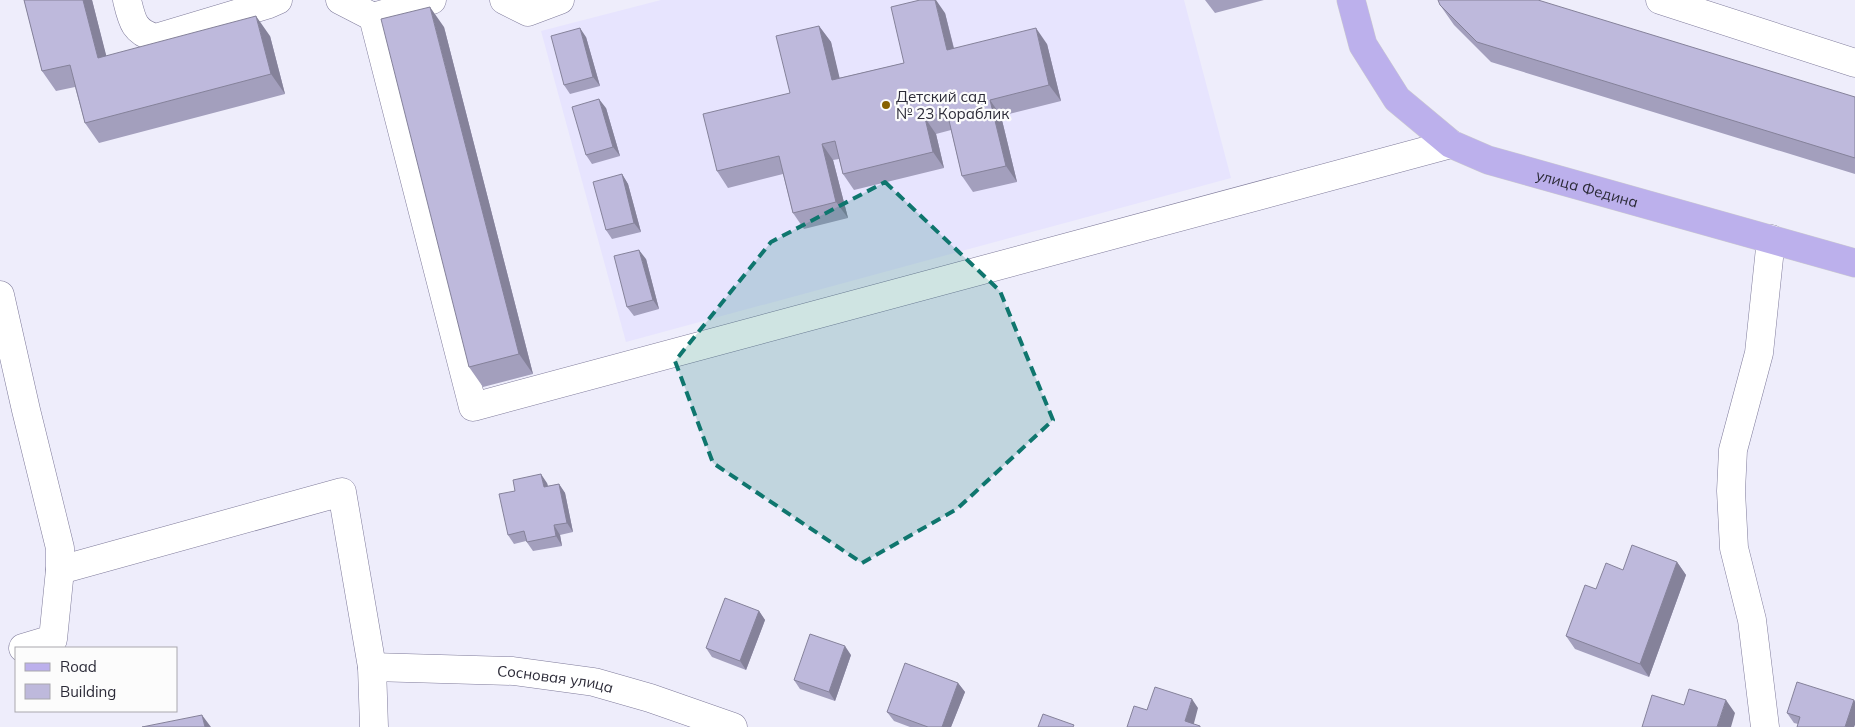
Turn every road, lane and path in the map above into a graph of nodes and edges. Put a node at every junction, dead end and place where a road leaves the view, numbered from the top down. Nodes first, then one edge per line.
1 (127, 0) edge
2 (278, 0) edge
3 (340, 0) edge
4 (432, 0) edge
5 (504, 0) edge
6 (560, 0) edge
7 (1351, 0) edge
8 (1660, 0) edge
9 (373, 17) junction
10 (1855, 63) edge
11 (1452, 144) junction
12 (1771, 239) junction
13 (1855, 263) edge
14 (0, 296) edge
15 (60, 570) junction
16 (27, 647) edge
17 (15, 650) edge
18 (0, 655) edge
19 (372, 667) junction
20 (374, 727) edge
21 (732, 727) edge
22 (1766, 727) edge

1 - 2 street
3 - 9 street
4 - 9 street
5 - 6 street
7 - 11 main road, улица Федина
8 - 10 street
9 - 11 street
11 - 12 main road, улица Федина
12 - 13 main road, улица Федина
12 - 22 street
14 - 15 street
15 - 16 street
15 - 19 street
17 - 18 street
19 - 20 street
19 - 21 street, Сосновая улица

